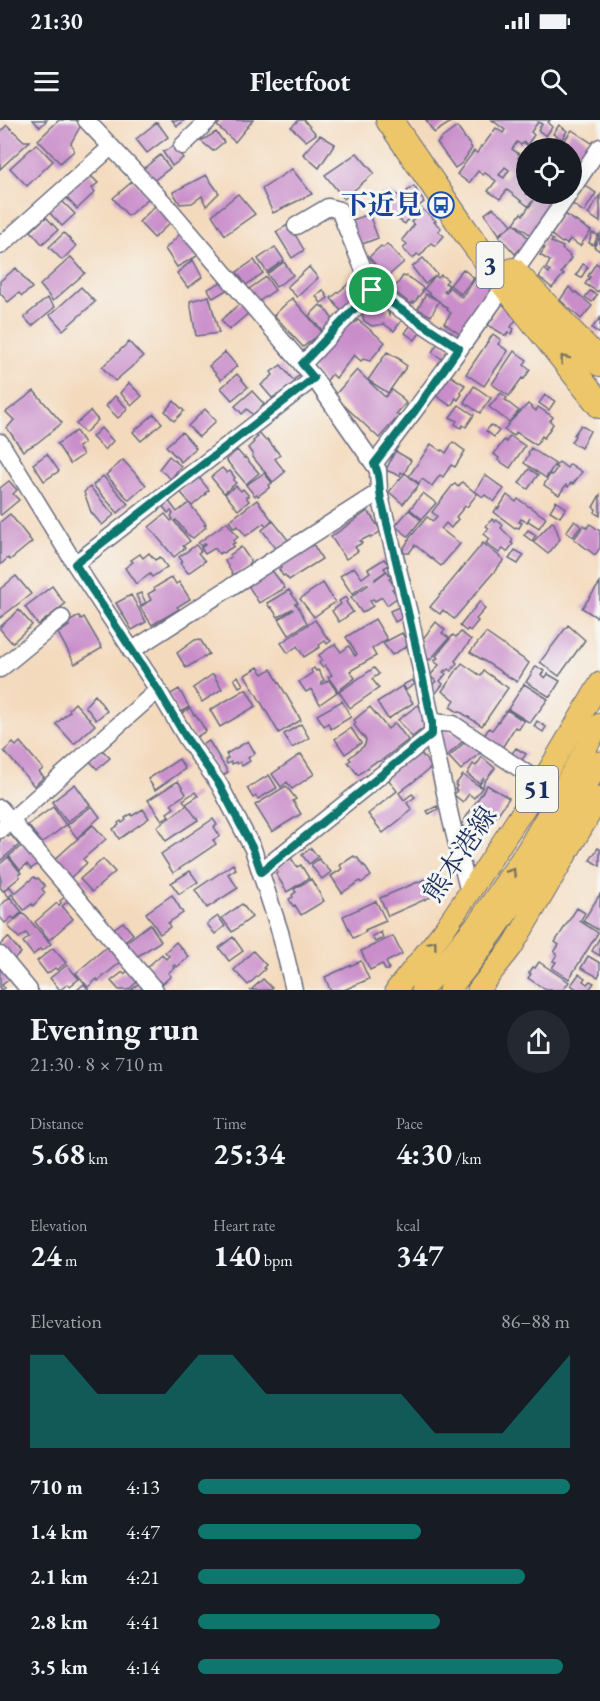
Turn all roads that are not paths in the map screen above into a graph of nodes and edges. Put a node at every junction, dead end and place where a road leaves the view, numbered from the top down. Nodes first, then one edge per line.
1 (86, 120) edge
2 (209, 120) edge
3 (389, 120) edge
4 (405, 120) edge
5 (182, 146) dead end
6 (111, 147) junction
7 (600, 147) edge
8 (582, 174) edge
9 (562, 204) edge
10 (296, 226) dead end
11 (0, 246) edge
12 (510, 279) junction
13 (372, 290) junction
14 (459, 348) junction
15 (600, 363) edge
16 (302, 364) junction
17 (314, 378) junction
18 (600, 405) edge
19 (0, 442) edge
20 (374, 464) junction
21 (379, 492) junction
22 (75, 564) junction
23 (62, 618) dead end
24 (131, 651) junction
25 (0, 669) edge
26 (600, 683) edge
27 (158, 690) junction
28 (600, 724) edge
29 (432, 728) junction
30 (600, 762) edge
31 (541, 783) junction
32 (586, 785) edge
33 (4, 819) edge
34 (261, 872) junction
35 (469, 893) junction
36 (0, 955) edge
37 (289, 988) edge
38 (29, 990) edge
39 (155, 990) edge
40 (396, 990) edge
41 (422, 990) edge
42 (449, 990) edge
43 (478, 990) edge

1 - 6 street
2 - 5 street
3 - 12 highway, 3
4 - 12 highway, 3
6 - 11 street
6 - 16 street
7 - 8 street
9 - 12 street
10 - 13 street
12 - 14 street
12 - 15 highway, 3
18 -> 12 highway, 3
13 - 14 street
13 - 16 street
14 - 20 street
16 - 17 street
17 - 20 street
17 - 22 street
19 - 22 street
20 - 21 street
21 - 24 street
21 - 29 street
22 - 24 street
23 - 25 street
24 - 27 street
26 - 31 main road, 熊本港線 / 51
27 - 33 street
27 - 34 street
28 - 32 main road, 熊本港線 / 51
29 - 31 street
29 - 34 street
29 - 35 street
30 - 32 main road, 熊本港線 / 51
31 - 35 main road, 熊本港線 / 51
41 -> 32 main road, 熊本港線 / 51
32 - 42 main road, 熊本港線 / 51
32 - 43 main road, 熊本港線 / 51
33 - 39 street
34 - 37 street
40 -> 35 main road, 熊本港線 / 51
36 - 38 street

